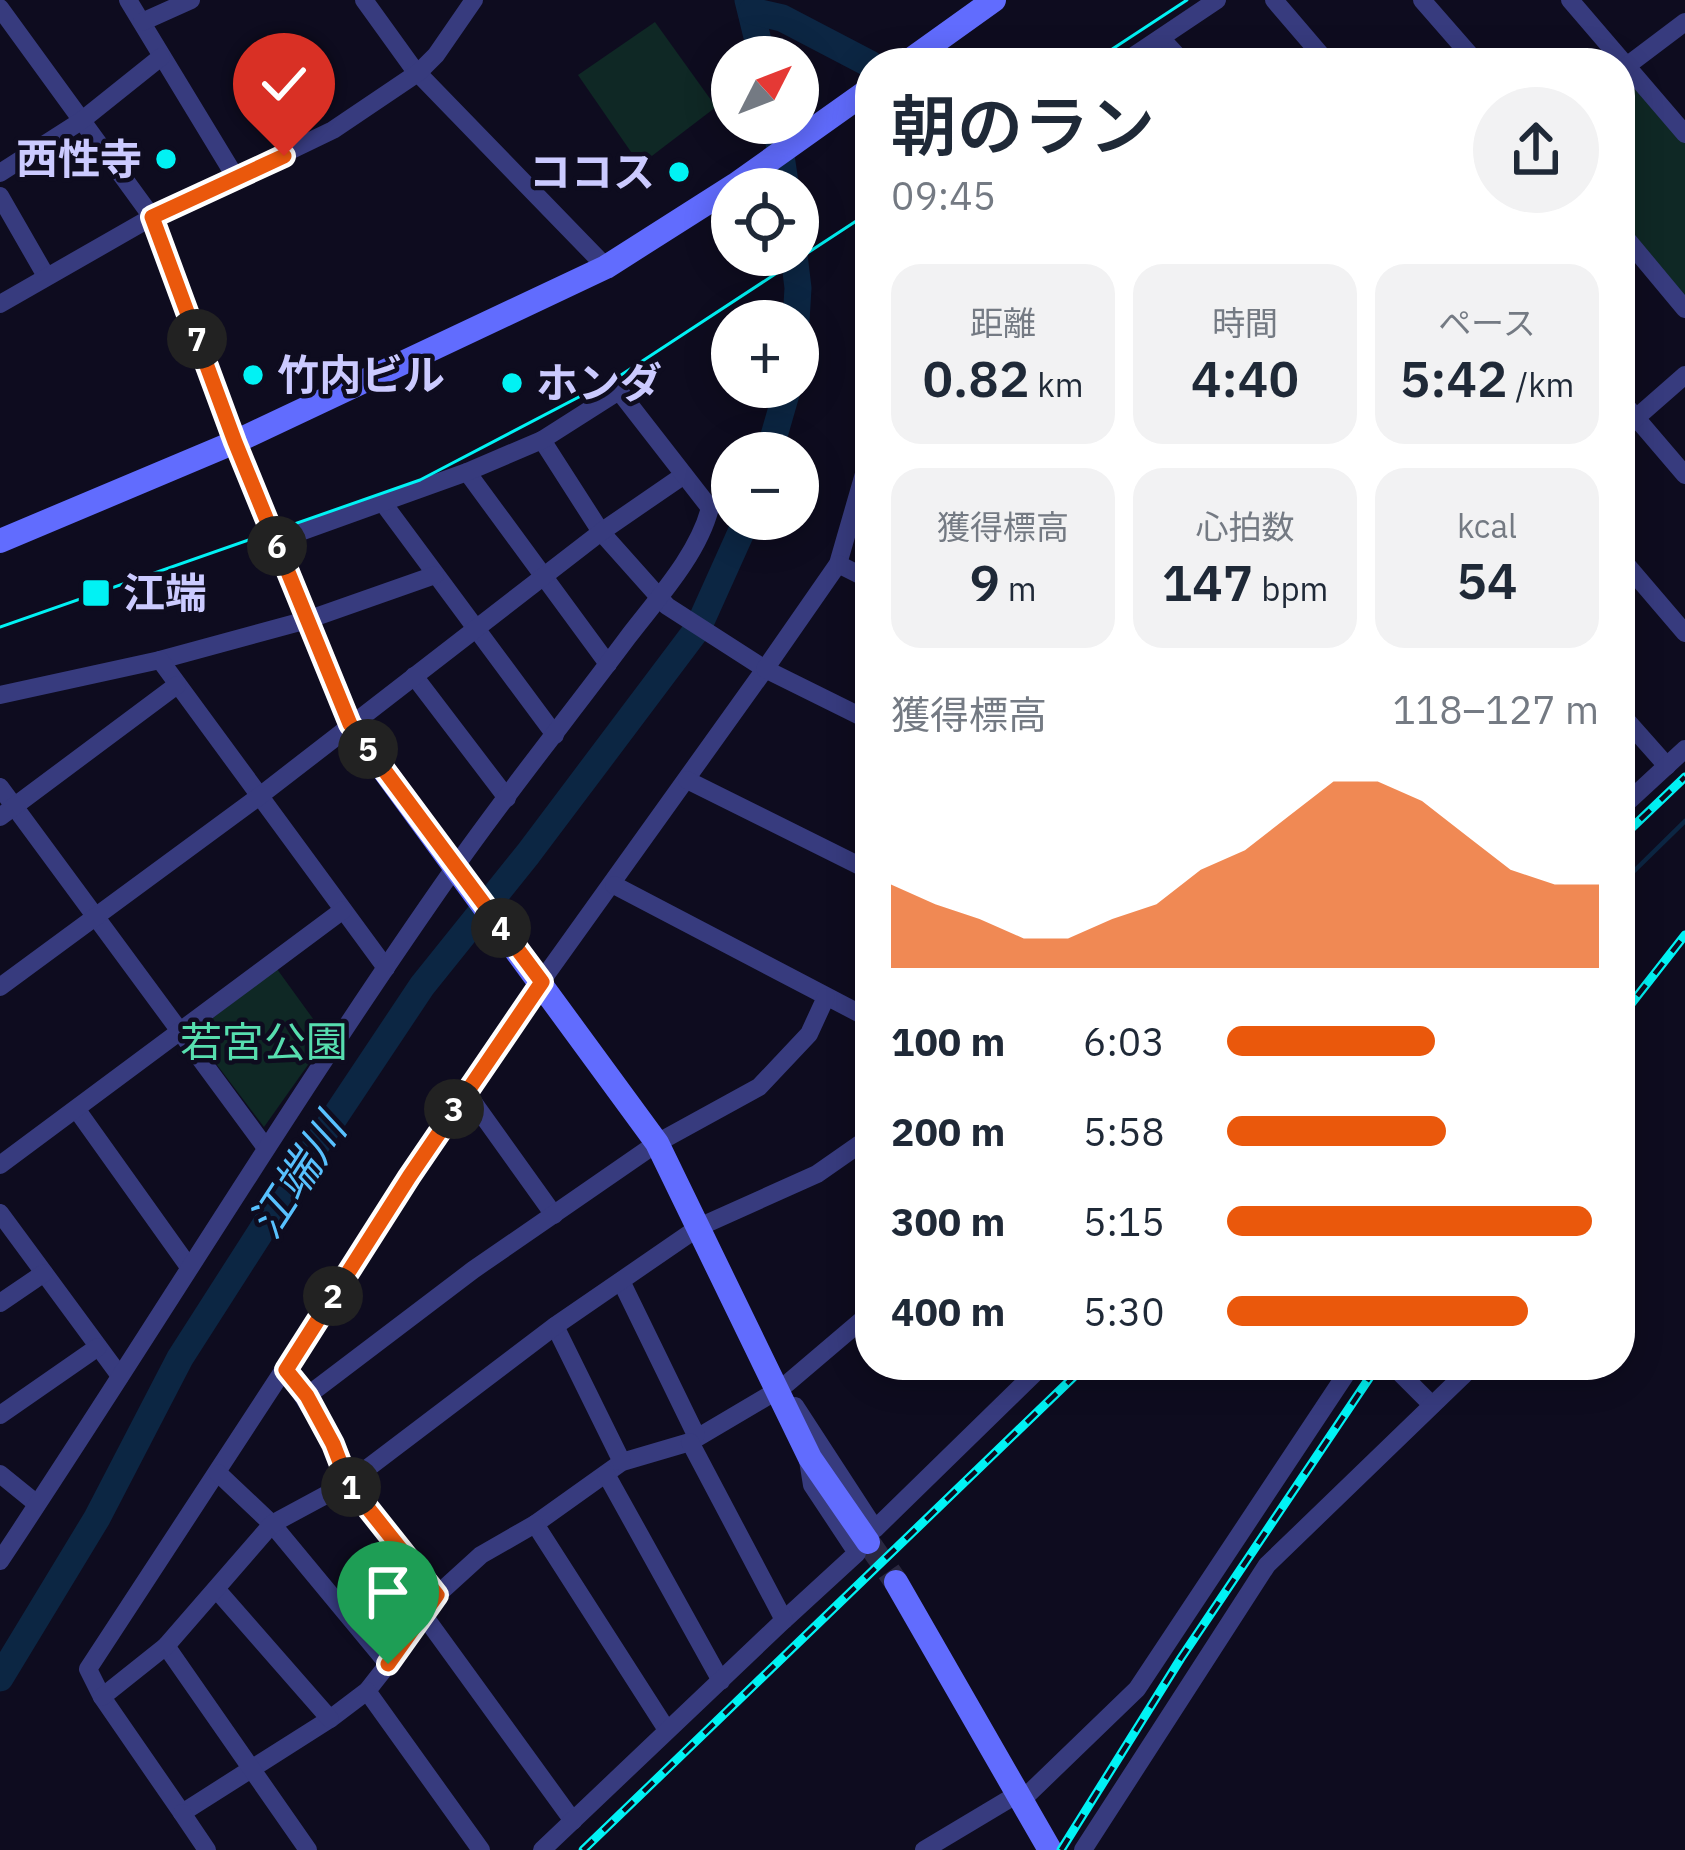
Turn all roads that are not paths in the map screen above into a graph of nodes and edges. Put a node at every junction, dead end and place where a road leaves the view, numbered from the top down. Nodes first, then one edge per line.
1 (128, 0) edge
2 (191, 0) edge
3 (364, 0) edge
4 (475, 0) edge
5 (994, 0) edge
6 (1217, 0) edge
7 (1274, 0) edge
8 (1422, 0) edge
9 (1570, 0) edge
10 (0, 8) edge
11 (142, 22) junction
12 (1685, 22) edge
13 (1161, 38) junction
14 (927, 48) edge
15 (1146, 48) edge
16 (1170, 48) edge
17 (1315, 48) edge
18 (1464, 48) edge
19 (1607, 48) edge
20 (161, 56) junction
21 (1635, 60) edge
22 (419, 72) junction
23 (1635, 82) edge
24 (855, 99) edge
25 (82, 121) junction
26 (1685, 134) edge
27 (0, 173) edge
28 (236, 178) junction
29 (0, 196) edge
30 (152, 217) junction
31 (1635, 249) edge
32 (606, 268) junction
33 (46, 276) junction
34 (0, 304) edge
35 (1685, 309) edge
36 (1685, 375) edge
37 (1637, 417) joint
38 (542, 440) junction
39 (235, 442) junction
40 (467, 472) junction
41 (684, 475) junction
42 (1685, 476) edge
43 (383, 503) junction
44 (855, 505) edge
45 (601, 532) junction
46 (0, 541) edge
47 (275, 541) junction
48 (838, 563) junction
49 (855, 572) edge
50 (435, 574) junction
51 (1635, 575) edge
52 (543, 577) junction
53 (663, 602) junction
54 (307, 620) junction
55 (475, 629) junction
56 (1685, 633) edge
57 (160, 660) junction
58 (608, 664) junction
59 (761, 666) junction
60 (414, 676) junction
61 (178, 685) junction
62 (0, 695) edge
63 (855, 713) edge
64 (350, 724) junction
65 (1635, 730) edge
66 (555, 735) junction
67 (1685, 748) edge
68 (1666, 766) junction
69 (687, 780) junction
70 (0, 787) edge
71 (261, 795) junction
72 (1635, 795) edge
73 (507, 798) junction
74 (7, 812) edge
75 (855, 864) edge
76 (461, 875) junction
77 (614, 885) junction
78 (343, 910) junction
79 (96, 917) junction
80 (386, 968) junction
81 (535, 972) junction
82 (0, 987) edge
83 (826, 997) junction
84 (855, 1012) edge
85 (181, 1034) junction
86 (466, 1092) junction
87 (77, 1110) junction
88 (657, 1144) junction
89 (266, 1148) junction
90 (855, 1148) edge
91 (0, 1166) edge
92 (0, 1213) edge
93 (554, 1215) junction
94 (699, 1227) junction
95 (190, 1268) junction
96 (44, 1273) junction
97 (620, 1281) junction
98 (0, 1303) edge
99 (555, 1326) junction
100 (855, 1326) edge
101 (98, 1347) junction
102 (286, 1370) junction
103 (120, 1376) junction
104 (1027, 1380) edge
105 (1342, 1380) edge
106 (1407, 1380) edge
107 (1459, 1380) edge
108 (780, 1388) junction
109 (307, 1396) junction
110 (1432, 1406) junction
111 (0, 1414) edge
112 (693, 1439) junction
113 (805, 1448) junction
114 (614, 1468) junction
115 (218, 1473) junction
116 (0, 1474) edge
117 (348, 1483) junction
118 (38, 1504) junction
119 (272, 1524) junction
120 (535, 1524) junction
121 (868, 1542) tunnel mouth
122 (0, 1561) edge
123 (896, 1582) tunnel mouth
124 (217, 1590) junction
125 (437, 1595) junction
126 (425, 1617) junction
127 (784, 1620) junction
128 (166, 1646) junction
129 (388, 1664) junction
130 (721, 1681) junction
131 (367, 1691) junction
132 (102, 1697) junction
133 (330, 1720) junction
134 (667, 1730) junction
135 (251, 1766) junction
136 (1018, 1799) junction
137 (182, 1813) junction
138 (573, 1821) junction
139 (207, 1850) edge
140 (308, 1850) edge
141 (482, 1850) edge
142 (542, 1850) edge
143 (924, 1850) edge
144 (1050, 1850) edge
145 (1083, 1850) edge

1 - 11 street
2 - 11 street
3 - 22 street
4 - 22 street
5 - 14 street
6 - 13 street
7 - 17 street
8 - 18 street
9 - 19 street
10 - 25 street
11 - 20 street
12 - 21 street
13 - 15 street
13 - 16 street
20 - 25 street
20 - 28 street
22 - 28 street
22 - 32 street
23 - 26 street
24 - 32 street
25 - 27 street
25 - 30 street
28 - 30 street
29 - 33 street
30 - 33 street
30 - 39 street
31 - 35 street
32 - 39 street
33 - 34 street
36 - 37 street
37 - 42 street
38 - 40 street
38 - 41 street
38 - 45 street
39 - 46 street
39 - 47 street
40 - 43 street
40 - 52 street
41 - 45 street
41 - 53 street
43 - 47 street
43 - 50 street
44 - 48 street
45 - 52 street
45 - 53 street
47 - 54 street
48 - 49 street
48 - 59 street
50 - 54 street
50 - 55 street
51 - 56 street
52 - 55 street
52 - 58 street
53 - 58 street
53 - 59 street
54 - 57 street
54 - 64 street
55 - 60 street
55 - 66 street
57 - 61 street
57 - 62 street
58 - 66 street
59 - 63 street
59 - 69 street
60 - 64 street
60 - 73 street
61 - 71 street
61 - 74 street
64 - 71 street
64 - 76 street
65 - 68 street
66 - 73 street
67 - 68 street
68 - 72 street
69 - 75 street
69 - 77 street
70 - 74 street
71 - 78 street
71 - 79 street
73 - 76 street
74 - 79 street
76 - 80 street
76 - 81 street
77 - 81 street
77 - 83 street
78 - 80 street
78 - 85 street
79 - 82 street
79 - 85 street
80 - 89 street
81 - 86 street
81 - 88 street
83 - 84 street
83 - 88 street
85 - 87 street
85 - 89 street
86 - 93 street
86 - 102 street
87 - 91 street
87 - 95 street
88 - 93 street
88 - 94 street
89 - 95 street
90 - 94 street
92 - 96 street
93 - 109 street
94 - 97 street
94 - 108 street
95 - 103 street
96 - 98 street
96 - 101 street
97 - 99 street
97 - 112 street
99 - 114 street
99 - 117 street
100 - 108 street
101 - 103 street
101 - 111 street
102 - 109 street
102 - 115 street
103 - 118 street
104 - 108 street
105 - 136 street
106 - 110 street
107 - 110 street
108 - 112 street
108 - 113 street
109 - 117 street
110 - 145 street
112 - 114 street
112 - 127 street
113 - 121 street
113 - 127 street
114 - 120 street
114 - 130 street
115 - 119 street
115 - 132 street
116 - 118 street
117 - 119 street
117 - 125 street
118 - 122 street
119 - 124 street
119 - 129 street
120 - 125 street
120 - 134 street
123 - 136 street
124 - 128 street
124 - 133 street
125 - 126 street
126 - 129 street
126 - 138 street
127 - 130 street
128 - 132 street
128 - 135 street
129 - 131 street
130 - 134 street
131 - 133 street
131 - 141 street
132 - 137 street
133 - 135 street
134 - 138 street
135 - 137 street
135 - 140 street
136 - 143 street
136 - 144 street
137 - 139 street
138 - 142 street

